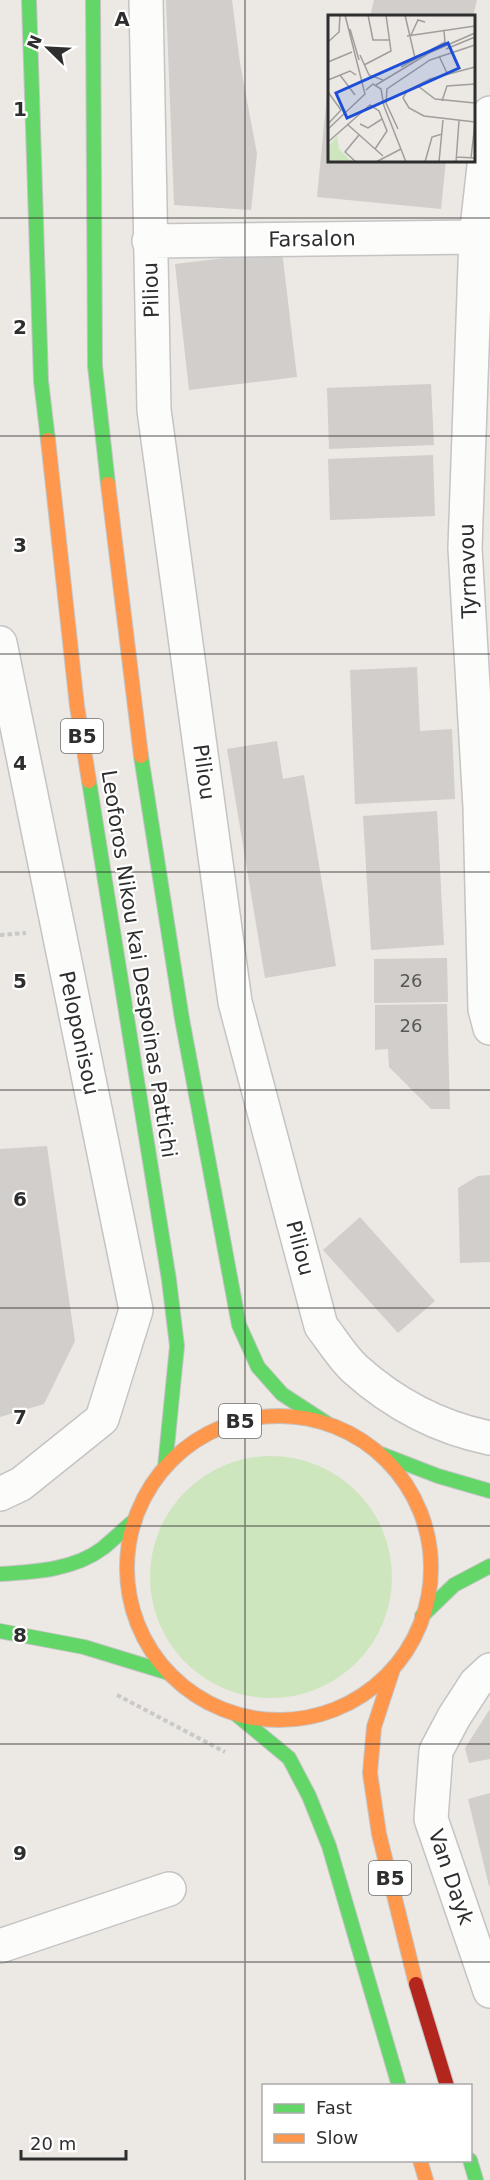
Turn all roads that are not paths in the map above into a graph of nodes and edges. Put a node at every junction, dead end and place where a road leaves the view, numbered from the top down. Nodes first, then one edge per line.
1 (29, 0) edge
2 (93, 0) edge
3 (146, 0) edge
4 (490, 113) edge
5 (476, 237) junction
6 (149, 241) junction
7 (0, 643) edge
8 (0, 651) edge
9 (485, 806) edge
10 (490, 1028) edge
11 (328, 1424) junction
12 (490, 1438) edge
13 (381, 1454) junction
14 (165, 1467) junction
15 (490, 1491) edge
16 (0, 1494) edge
17 (135, 1520) junction
18 (490, 1566) edge
19 (0, 1574) edge
20 (423, 1616) junction
21 (0, 1631) edge
22 (393, 1668) junction
23 (490, 1670) edge
24 (169, 1673) junction
25 (237, 1715) junction
26 (169, 1889) dead end
27 (0, 1946) edge
28 (490, 1991) edge
29 (399, 2084) edge
30 (447, 2084) edge
31 (421, 2162) edge
32 (471, 2162) edge
33 (426, 2180) edge
34 (476, 2180) edge

1 - 14 main road, Leoforos Nikou kai Despoinas Pattichi / B5
2 - 11 main road, Leoforos Nikou kai Despoinas Pattichi / B5
3 - 6 street, Piliou
4 - 5 street, Tyrnavou
5 - 6 street, Farsalon
5 - 9 street, Tyrnavou
6 - 12 street, Piliou
7 - 8 street, Peloponisou
8 - 16 street, Peloponisou
9 - 10 street, Tyrnavou
11 - 13 main road, B5
11 - 14 main road, B5
13 - 15 main road
13 - 20 main road, B5
14 - 17 main road, B5
17 - 19 main road
17 - 24 main road, B5
18 - 20 main road
20 - 22 main road, B5
21 - 24 main road
22 - 25 main road, B5
22 - 30 main road, B5
23 - 28 street, Van Dayk
24 - 25 main road, B5
25 - 29 main road, B5
26 - 27 street
31 - 33 main road
32 - 34 main road

